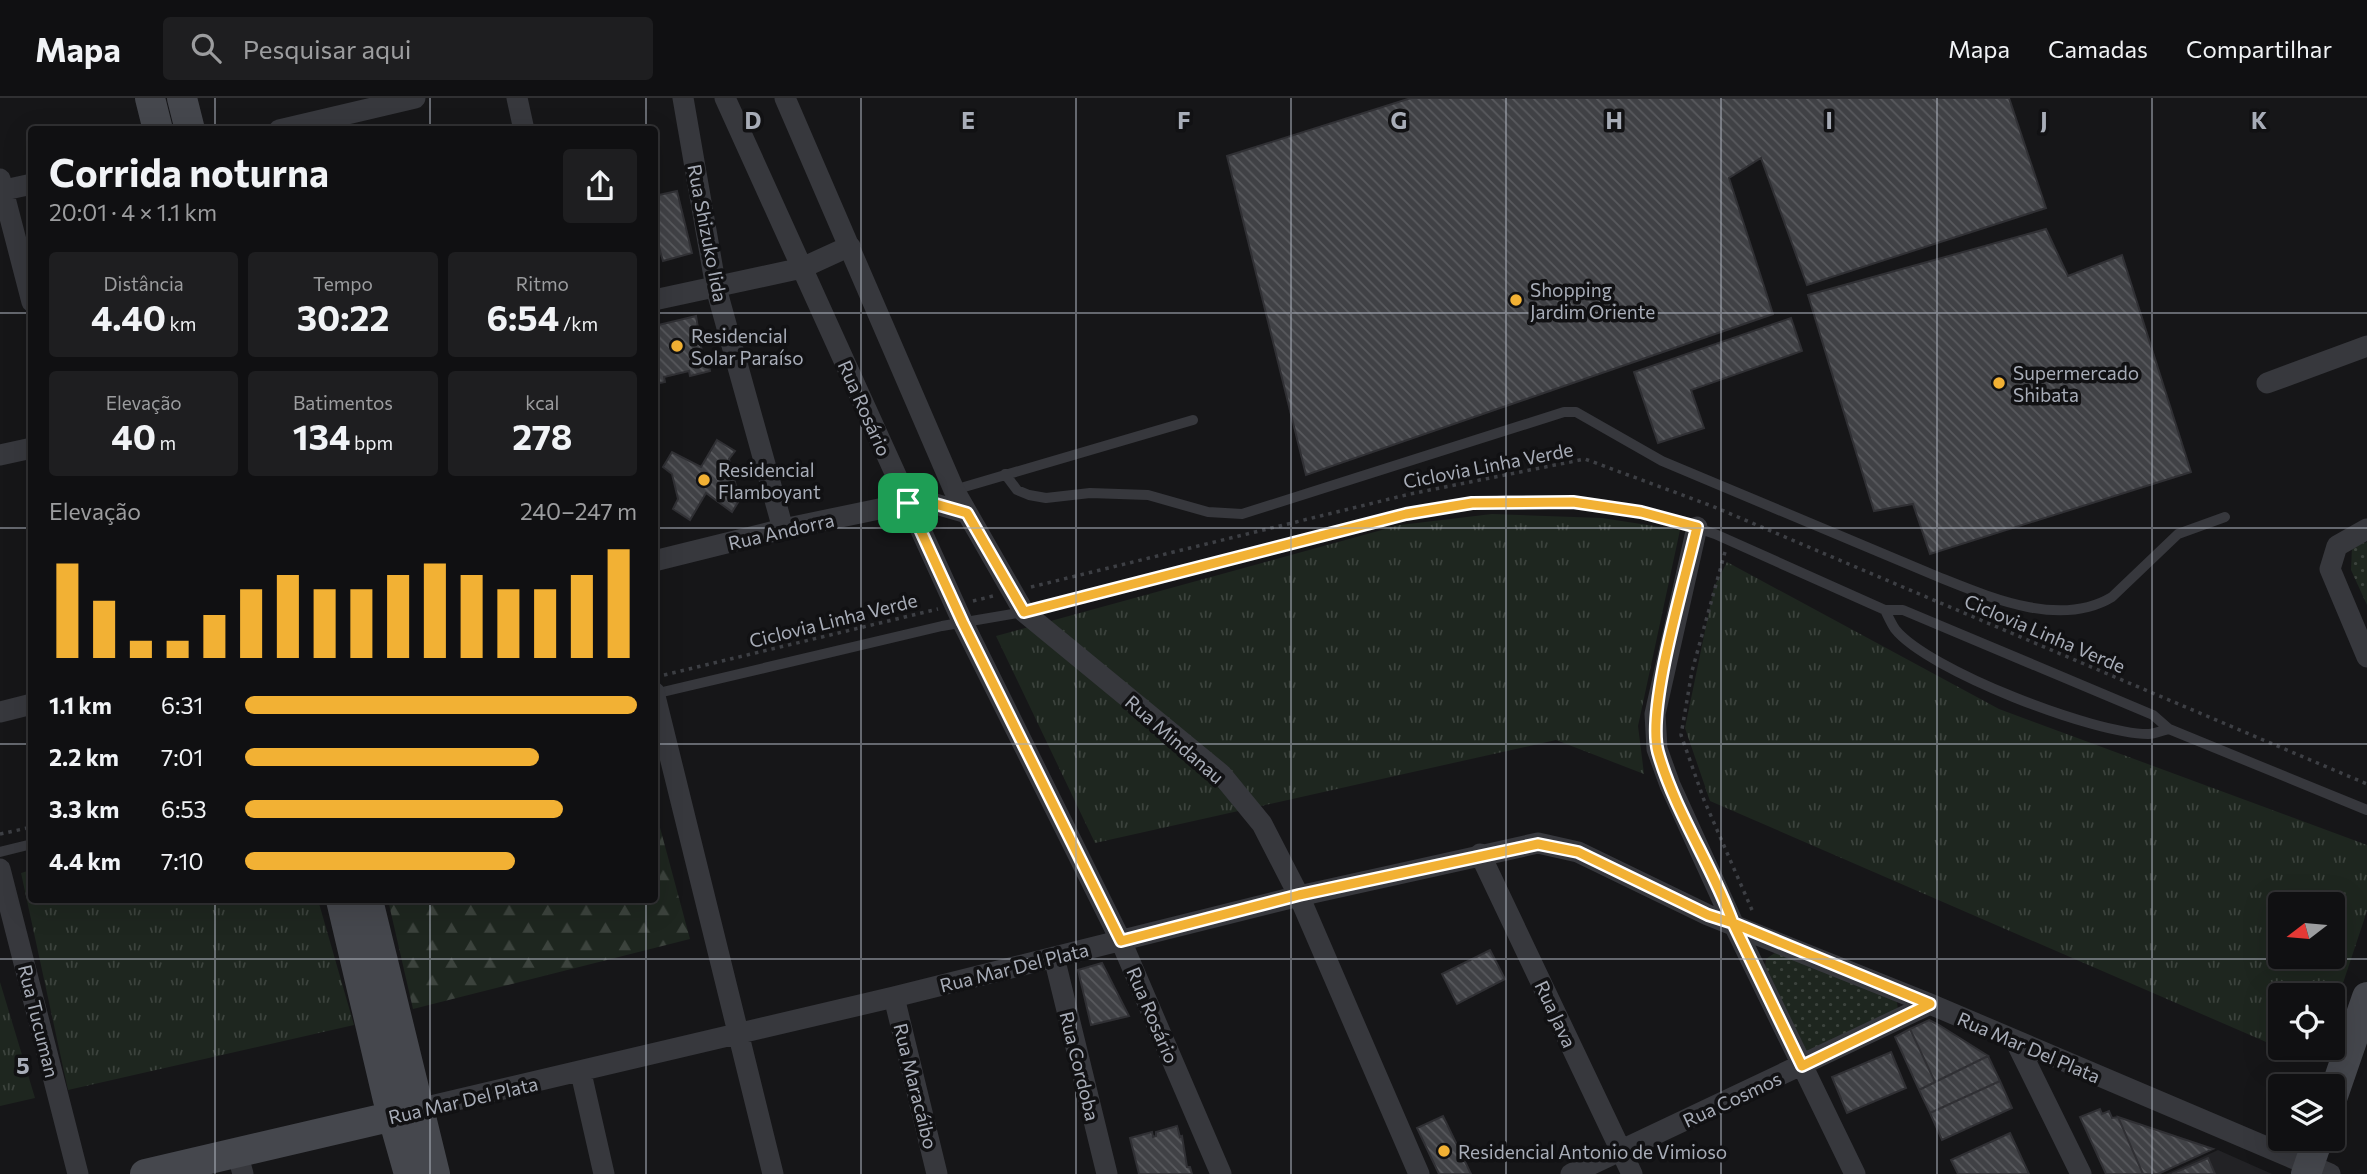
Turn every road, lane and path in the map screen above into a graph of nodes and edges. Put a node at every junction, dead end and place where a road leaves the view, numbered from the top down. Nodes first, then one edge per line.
1 (150, 98) edge
2 (182, 98) edge
3 (415, 98) edge
4 (517, 98) edge
5 (683, 98) edge
6 (725, 98) edge
7 (785, 98) edge
8 (356, 112) edge
9 (157, 126) edge
10 (189, 126) edge
11 (296, 126) edge
12 (523, 126) edge
13 (28, 184) edge
14 (1, 187) edge
15 (849, 246) junction
16 (802, 268) junction
17 (28, 287) edge
18 (716, 288) junction
19 (658, 299) edge
20 (2367, 346) edge
21 (2267, 383) dead end
22 (1193, 420) dead end
23 (28, 449) edge
24 (0, 455) edge
25 (1005, 474) junction
26 (954, 490) junction
27 (908, 503) junction
28 (967, 513) junction
29 (2225, 517) dead end
30 (1697, 527) junction
31 (783, 528) junction
32 (2367, 529) edge
33 (1728, 540) junction
34 (658, 560) edge
35 (1012, 591) junction
36 (1885, 610) junction
37 (1024, 612) junction
38 (959, 614) junction
39 (2367, 657) edge
40 (658, 676) edge
41 (658, 692) edge
42 (28, 705) edge
43 (658, 705) edge
44 (0, 712) edge
45 (2169, 729) junction
46 (2367, 784) edge
47 (2367, 810) edge
48 (28, 828) edge
49 (0, 834) edge
50 (28, 845) edge
51 (0, 852) edge
52 (1480, 854) junction
53 (0, 869) edge
54 (1299, 895) junction
55 (342, 903) edge
56 (369, 903) edge
57 (1752, 910) dead end
58 (1733, 923) junction
59 (1121, 941) junction
60 (1054, 957) junction
61 (894, 997) junction
62 (2367, 997) edge
63 (1930, 1004) junction
64 (738, 1035) junction
65 (2017, 1044) junction
66 (1802, 1066) junction
67 (580, 1073) junction
68 (2341, 1074) edge
69 (406, 1113) junction
70 (1620, 1150) junction
71 (240, 1163) edge
72 (2316, 1163) edge
73 (78, 1174) edge
74 (145, 1174) edge
75 (409, 1174) edge
76 (435, 1174) edge
77 (604, 1174) edge
78 (773, 1174) edge
79 (937, 1174) edge
80 (1107, 1174) edge
81 (1221, 1174) edge
82 (1419, 1174) edge
83 (1572, 1174) edge
84 (1632, 1174) edge
85 (1854, 1174) edge
86 (2081, 1174) edge

1 - 9 street
2 - 10 street
3 - 8 street
4 - 12 street
5 - 18 street, Rua Shizuko Iida
6 - 16 street, Rua Rosário
7 - 15 street, Rua Mindanau
8 - 11 street
13 - 14 street
14 - 17 street
15 - 16 street
15 - 26 street, Rua Mindanau
16 - 18 street
16 - 27 street, Rua Rosário
18 - 19 street
18 - 31 street, Rua Shizuko Iida
20 - 21 street
22 - 25 lane
23 - 24 street
25 - 26 lane
25 - 29 lane
26 - 28 street, Rua Mindanau
27 - 28 street, Rua Andorra
27 - 31 street, Rua Andorra
27 - 38 street, Rua Rosário
28 - 35 street, Rua Mindanau
30 - 33 lane
30 - 37 lane
30 - 58 street
31 - 34 street, Rua Andorra
32 - 39 street
33 - 36 lane
33 - 57 path
35 - 37 street, Rua Mindanau
35 - 38 path, Ciclovia Linha Verde
35 - 46 path, Ciclovia Linha Verde
36 - 45 lane
36 - 45 lane
37 - 38 lane
37 - 54 street, Rua Mindanau
38 - 40 path, Ciclovia Linha Verde
38 - 41 lane
38 - 59 street, Rua Rosário
42 - 44 street
43 - 64 street
45 - 47 lane
48 - 49 path
50 - 51 lane
52 - 54 street, Rua Mar Del Plata
52 - 58 street, Rua Mar Del Plata
52 - 70 street, Rua Java
53 - 73 street, Rua Tucuman
54 - 59 street, Rua Mar Del Plata
54 - 82 street, Rua Mindanau
55 - 69 street
56 - 69 street
58 - 63 street, Rua Mar Del Plata
58 - 66 street
59 - 60 street, Rua Mar Del Plata
59 - 81 street, Rua Rosário
60 - 61 street, Rua Mar Del Plata
60 - 80 street, Rua Cordoba
61 - 64 street, Rua Mar Del Plata
61 - 79 street, Rua Maracáibo
62 - 68 street
63 - 65 street, Rua Mar Del Plata
63 - 66 street, Rua Cosmos
64 - 67 street, Rua Mar Del Plata
64 - 78 street
65 - 72 street, Rua Mar Del Plata
65 - 86 street
66 - 70 street, Rua Cosmos
66 - 85 street
67 - 69 street, Rua Mar Del Plata
67 - 77 street
69 - 71 street, Rua Mar Del Plata
69 - 75 street
69 - 76 street
70 - 83 street, Rua Cosmos
70 - 84 street, Rua Java
71 - 74 street, Rua Mar Del Plata

